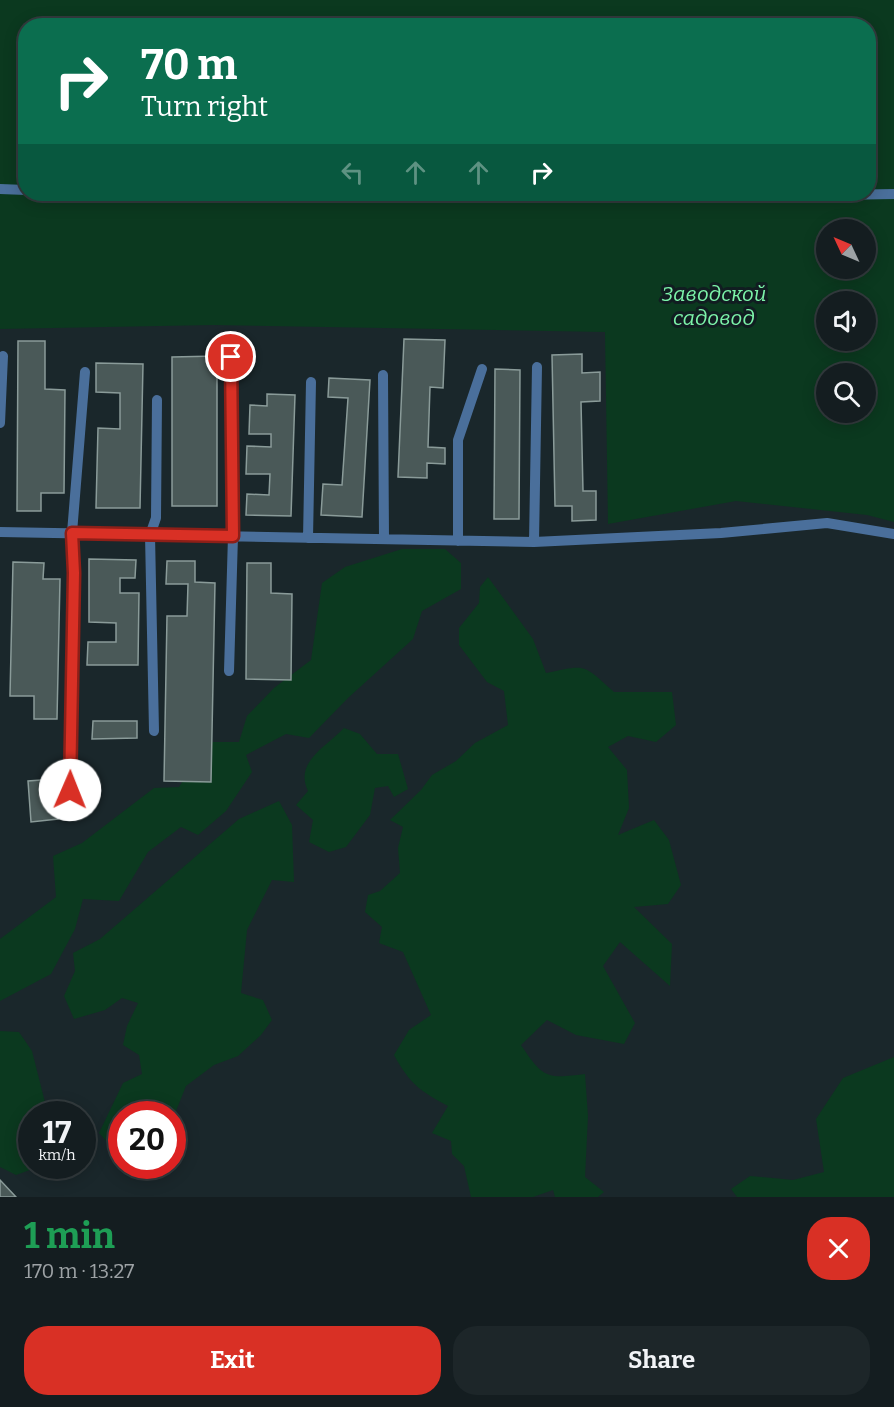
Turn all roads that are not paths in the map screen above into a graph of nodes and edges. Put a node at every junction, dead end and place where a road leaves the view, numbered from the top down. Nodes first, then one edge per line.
1 (0, 189) edge
2 (18, 190) edge
3 (876, 194) edge
4 (894, 194) edge
5 (3, 356) dead end
6 (231, 357) dead end
7 (537, 367) dead end
8 (482, 369) dead end
9 (85, 372) dead end
10 (383, 375) dead end
11 (311, 382) dead end
12 (157, 400) dead end
13 (0, 423) edge
14 (0, 532) edge
15 (72, 533) junction
16 (894, 534) edge
17 (150, 535) junction
18 (233, 536) junction
19 (308, 538) junction
20 (384, 539) junction
21 (458, 541) junction
22 (534, 542) junction
23 (229, 671) dead end
24 (154, 731) dead end
25 (70, 790) dead end

1 - 2 lane
3 - 4 lane
5 - 13 lane
6 - 18 lane
7 - 22 lane
8 - 21 lane
9 - 15 lane
10 - 20 lane
11 - 19 lane
12 - 17 lane
14 - 15 lane
15 - 17 lane
15 - 25 lane
16 - 22 lane
17 - 18 lane
17 - 24 lane
18 - 19 lane
18 - 23 lane
19 - 20 lane
20 - 21 lane
21 - 22 lane

